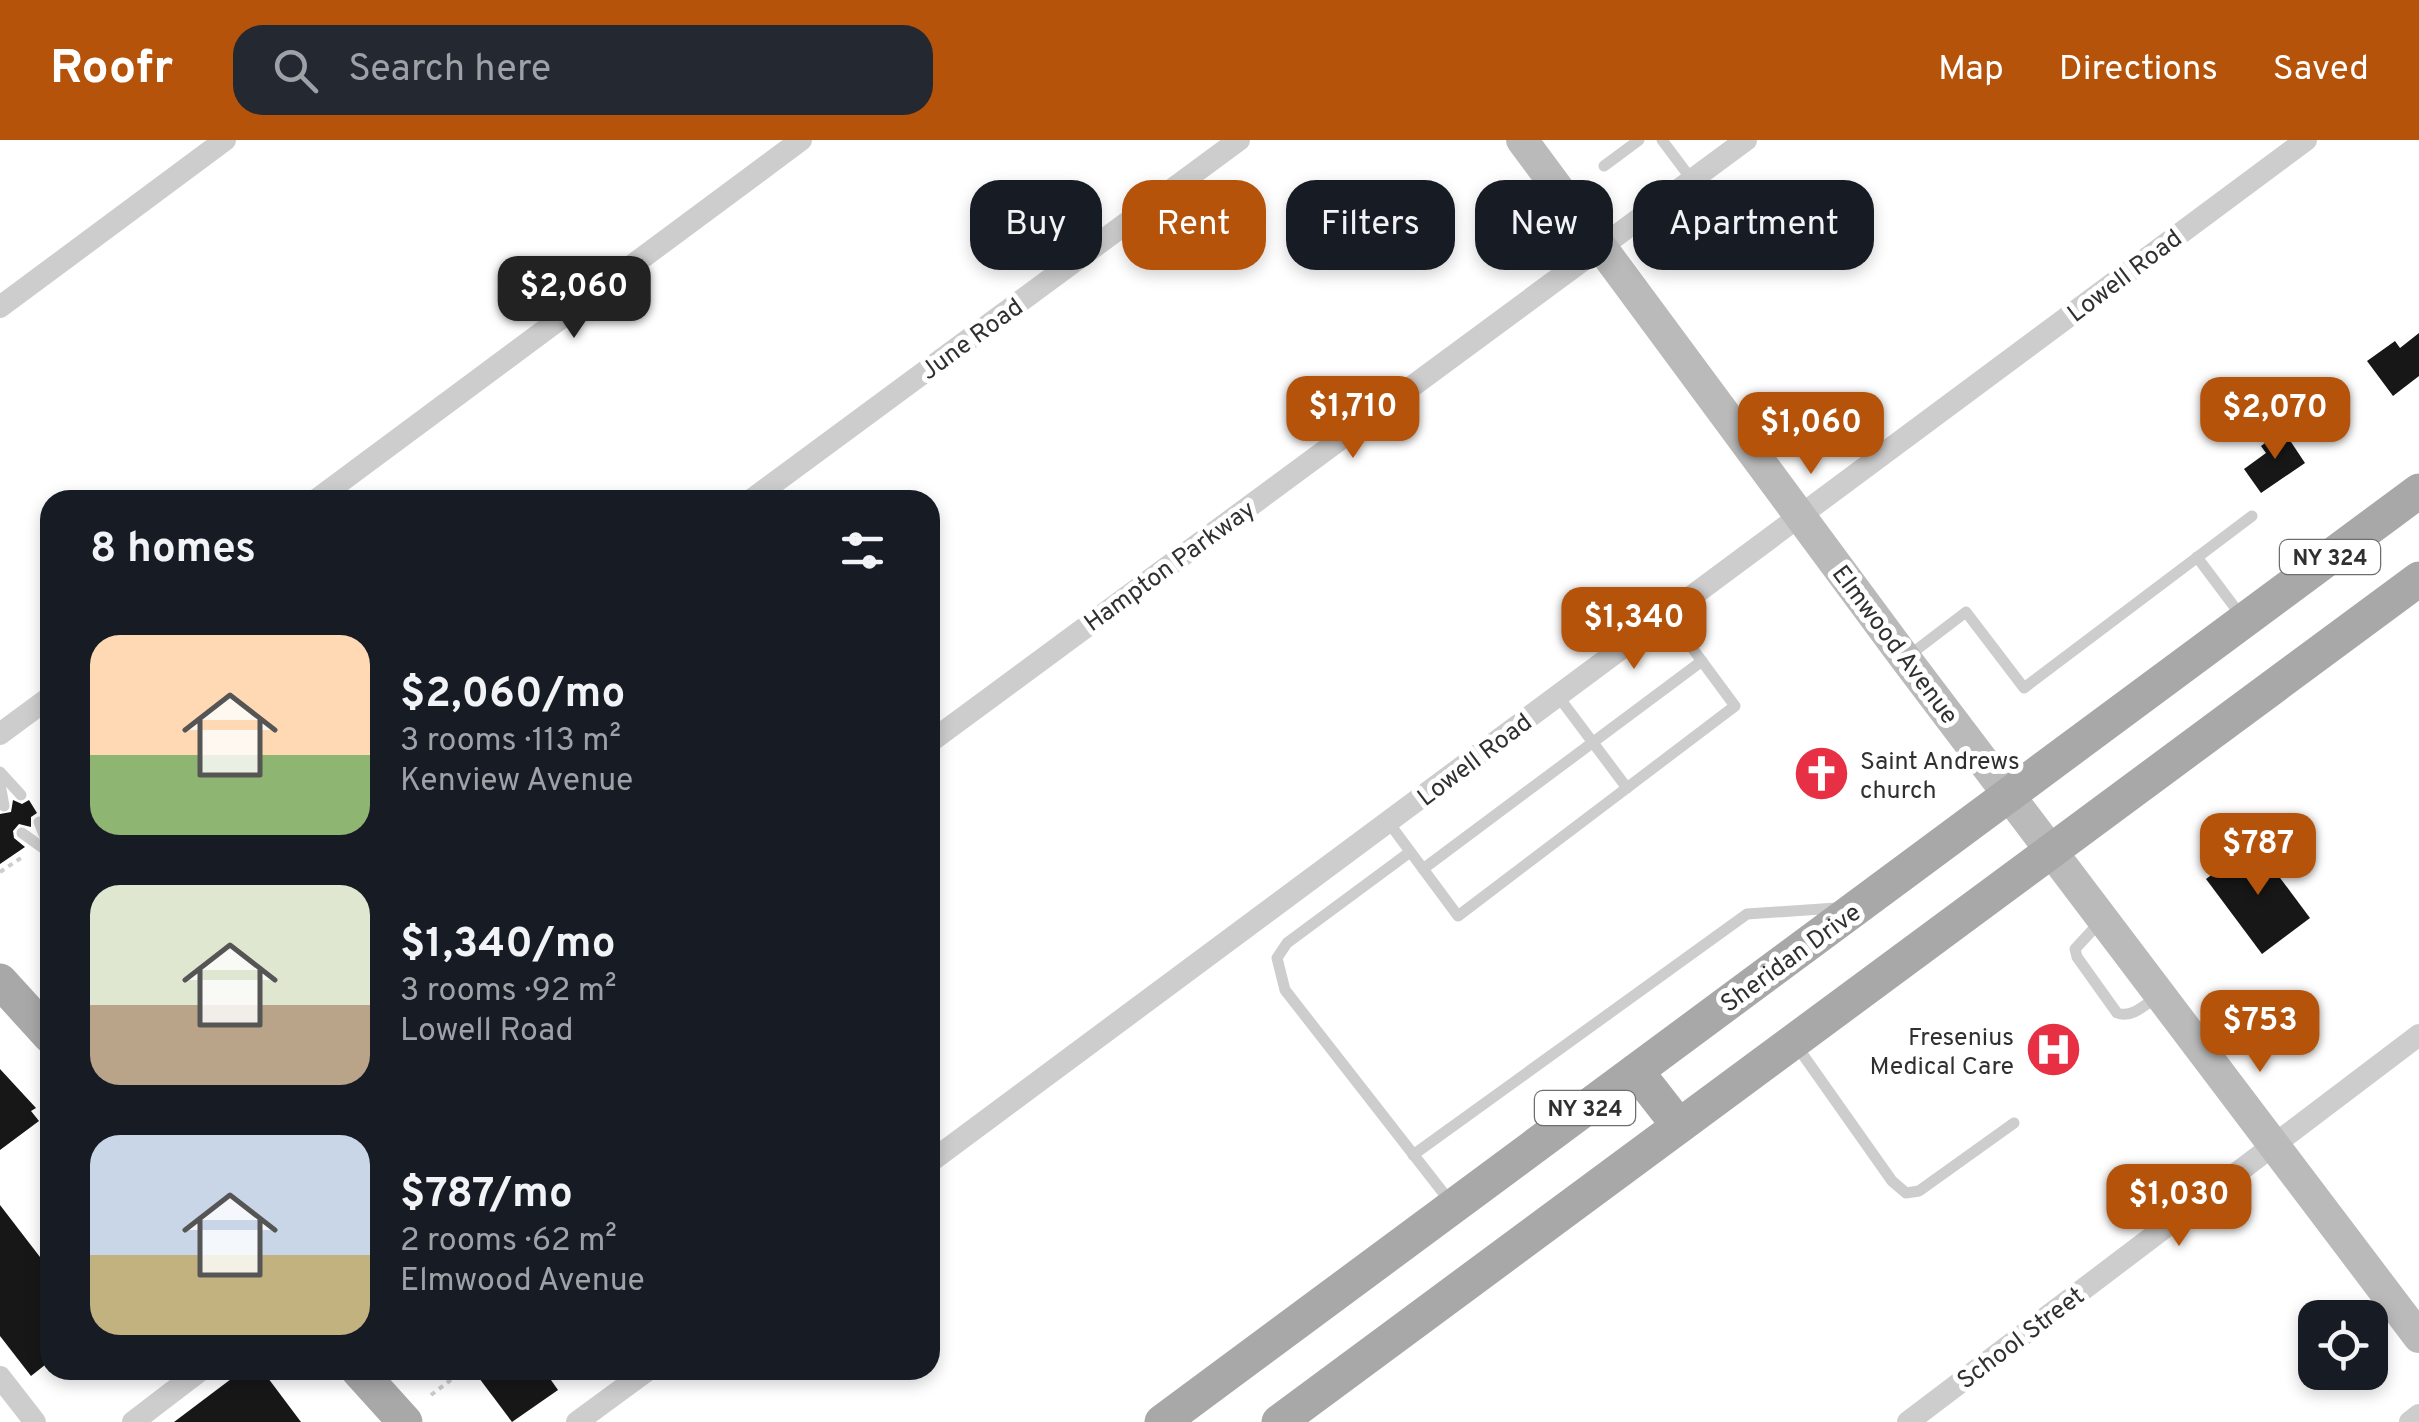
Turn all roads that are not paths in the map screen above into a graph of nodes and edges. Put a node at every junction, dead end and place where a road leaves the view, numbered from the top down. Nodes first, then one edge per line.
1 (225, 140) edge
2 (801, 140) edge
3 (1239, 140) edge
4 (1522, 140) edge
5 (1639, 140) edge
6 (1662, 140) edge
7 (1746, 140) edge
8 (2306, 140) edge
9 (1604, 166) dead end
10 (1552, 180) edge
11 (1692, 180) joint
12 (1613, 263) edge
13 (1570, 270) edge
14 (0, 307) edge
15 (329, 490) edge
16 (765, 490) edge
17 (2419, 491) edge
18 (1800, 516) junction
19 (2252, 516) dead end
20 (2196, 558) junction
21 (2419, 579) edge
22 (1667, 614) junction
23 (2244, 620) junction
24 (1906, 658) junction
25 (1702, 661) junction
26 (1558, 696) junction
27 (40, 704) edge
28 (0, 734) edge
29 (940, 735) edge
30 (1593, 742) junction
31 (0, 774) edge
32 (0, 784) edge
33 (1627, 788) junction
34 (2008, 795) junction
35 (1390, 824) junction
36 (30, 827) dead end
37 (40, 840) edge
38 (2050, 851) junction
39 (1410, 852) junction
40 (1423, 869) junction
41 (1857, 907) junction
42 (0, 981) edge
43 (40, 1019) edge
44 (2419, 1035) edge
45 (1793, 1041) junction
46 (1636, 1071) junction
47 (2014, 1123) dead end
48 (1679, 1126) junction
49 (2274, 1145) junction
50 (940, 1155) edge
51 (1413, 1155) junction
52 (1453, 1206) junction
53 (2419, 1337) edge
54 (0, 1377) edge
55 (188, 1380) edge
56 (367, 1380) edge
57 (634, 1380) edge
58 (2419, 1415) edge
59 (1172, 1419) edge
60 (35, 1422) edge
61 (133, 1422) edge
62 (405, 1422) edge
63 (577, 1422) edge
64 (1280, 1422) edge
65 (1908, 1422) edge
66 (2410, 1422) edge

1 - 14 street
2 - 15 street
3 - 16 street, June Road
4 - 10 street, Elmwood Avenue
5 - 9 lane
6 - 11 lane
7 - 11 street, Hampton Parkway
8 - 18 street, Lowell Road
12 - 18 street, Elmwood Avenue
13 - 29 street, Hampton Parkway
17 - 23 main road, Sheridan Drive / NY 324
18 - 22 street, Lowell Road
18 - 24 street, Elmwood Avenue
19 - 20 lane
20 - 23 lane
20 - 24 lane
21 - 38 main road, NY 324
22 - 25 lane
22 - 26 street, Lowell Road
23 - 34 main road, Sheridan Drive / NY 324
24 - 34 street, Elmwood Avenue
25 - 30 lane
25 - 33 lane
26 - 30 lane
26 - 35 street, Lowell Road
27 - 28 street
30 - 33 lane
30 - 40 lane
31 - 32 lane
33 - 40 lane
34 - 38 street, Elmwood Avenue
34 - 41 main road, Sheridan Drive / NY 324
35 - 39 lane
35 - 50 street, Lowell Road
36 - 37 lane
38 - 45 main road, NY 324
38 - 49 street, Elmwood Avenue
39 - 40 lane
39 - 51 lane
41 - 46 main road, Sheridan Drive / NY 324
41 - 51 lane
42 - 43 main road
44 - 49 street, School Street
45 - 47 lane
45 - 48 main road, NY 324
46 - 48 main road
46 - 52 main road, Sheridan Drive / NY 324
48 - 64 main road, NY 324
49 - 53 street, Elmwood Avenue
49 - 65 street, School Street
51 - 52 lane
52 - 59 main road, Sheridan Drive / NY 324
54 - 60 street
55 - 61 street
56 - 62 main road
57 - 63 street
58 - 66 street

